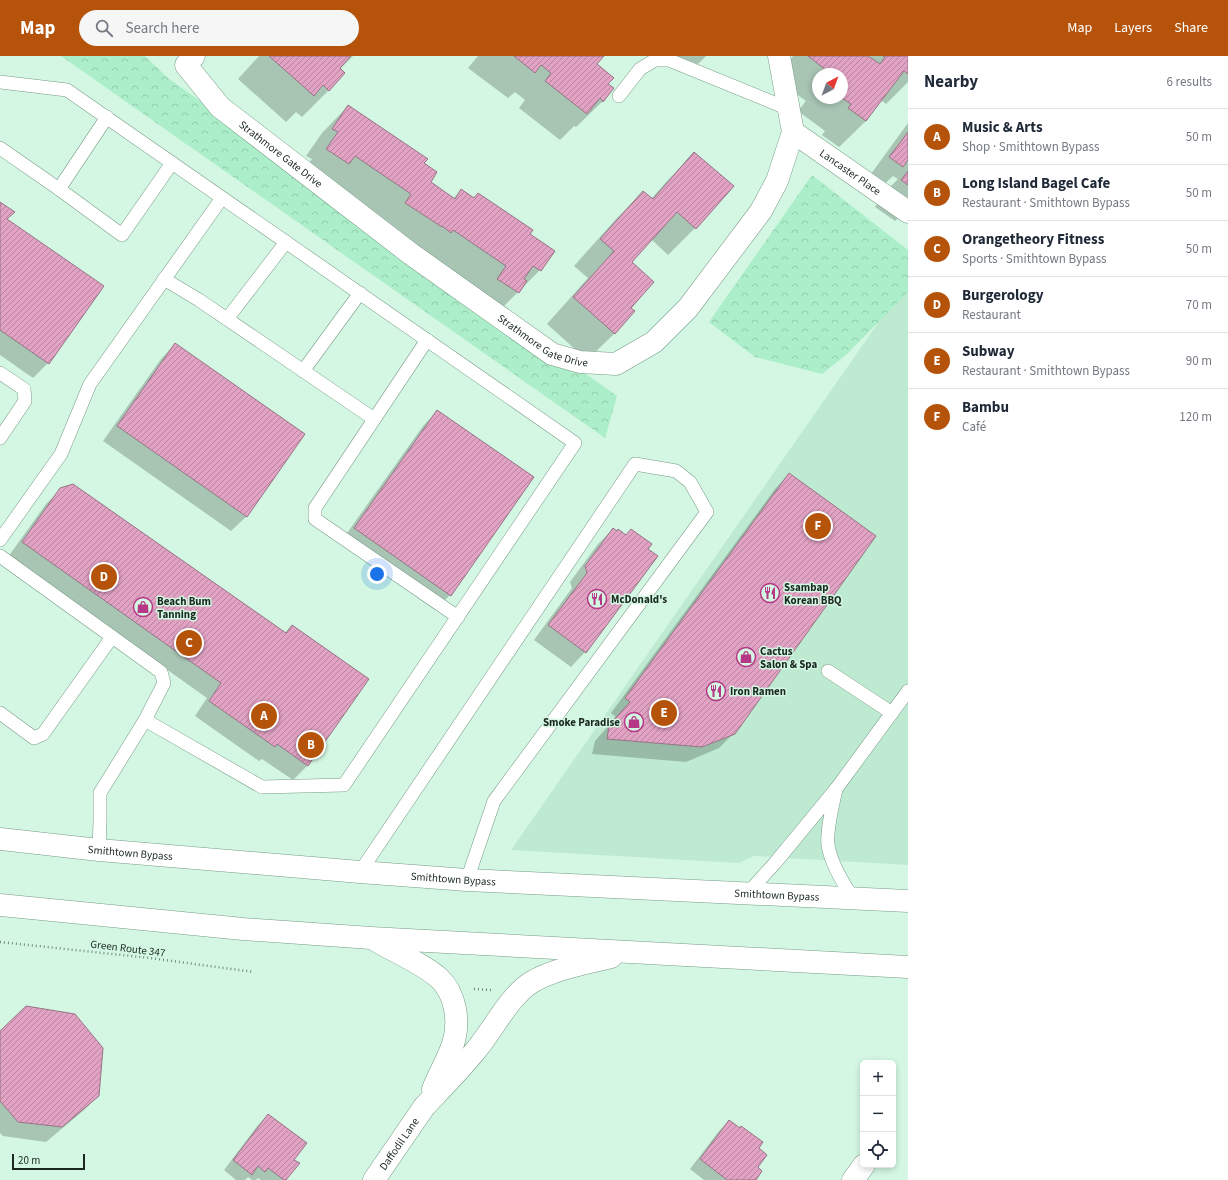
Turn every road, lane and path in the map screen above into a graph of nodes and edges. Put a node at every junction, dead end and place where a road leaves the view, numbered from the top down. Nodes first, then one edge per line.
1 (779, 56) edge
2 (186, 59) edge
3 (0, 82) edge
4 (619, 96) dead end
5 (789, 109) junction
6 (107, 117) junction
7 (793, 132) junction
8 (0, 148) edge
9 (172, 163) junction
10 (59, 189) junction
11 (222, 198) junction
12 (908, 212) edge
13 (286, 242) junction
14 (164, 279) junction
15 (360, 293) junction
16 (227, 319) junction
17 (427, 340) junction
18 (303, 371) junction
19 (0, 373) edge
20 (374, 419) junction
21 (0, 438) edge
22 (0, 540) edge
23 (0, 556) edge
24 (458, 617) junction
25 (112, 637) junction
26 (828, 671) dead end
27 (908, 691) edge
28 (0, 713) edge
29 (892, 713) junction
30 (145, 720) junction
31 (836, 789) junction
32 (0, 839) edge
33 (99, 850) junction
34 (360, 872) junction
35 (466, 880) junction
36 (747, 894) junction
37 (853, 898) junction
38 (908, 901) edge
39 (0, 905) edge
40 (371, 938) junction
41 (0, 942) edge
42 (631, 952) junction
43 (908, 967) edge
44 (254, 972) dead end
45 (471, 989) dead end
46 (498, 990) dead end
47 (424, 1107) junction
48 (862, 1168) edge
49 (374, 1180) edge
50 (853, 1180) edge

1 - 5 main road, Strathmore Gate Drive
2 - 7 main road, Strathmore Gate Drive
3 - 6 lane
4 - 5 lane
5 - 7 main road, Strathmore Gate Drive
6 - 9 lane
6 - 10 lane
7 - 12 main road, Lancaster Place
8 - 10 lane
9 - 10 lane
9 - 11 lane
11 - 13 lane
11 - 14 lane
13 - 15 lane
13 - 16 lane
14 - 16 lane
14 - 22 lane
15 - 17 lane
15 - 18 lane
16 - 18 lane
17 - 20 lane
17 - 24 lane
18 - 20 lane
19 - 21 lane
20 - 24 lane
23 - 25 lane
24 - 30 lane
25 - 28 lane
25 - 30 lane
26 - 29 lane
27 - 29 lane
29 - 31 lane
30 - 33 lane
31 - 36 lane
31 - 37 lane
32 - 33 main road, Smithtown Bypass
33 - 34 main road, Smithtown Bypass
34 - 35 main road, Smithtown Bypass
34 - 35 lane
35 - 36 main road, Smithtown Bypass
36 - 37 main road, Smithtown Bypass
37 - 38 main road, Smithtown Bypass
39 - 40 main road
40 - 42 main road
40 - 47 main road
41 - 44 path, Green Route 347
42 - 43 main road
42 - 47 main road
45 - 46 path
47 - 49 main road, Daffodil Lane
48 - 50 main road

